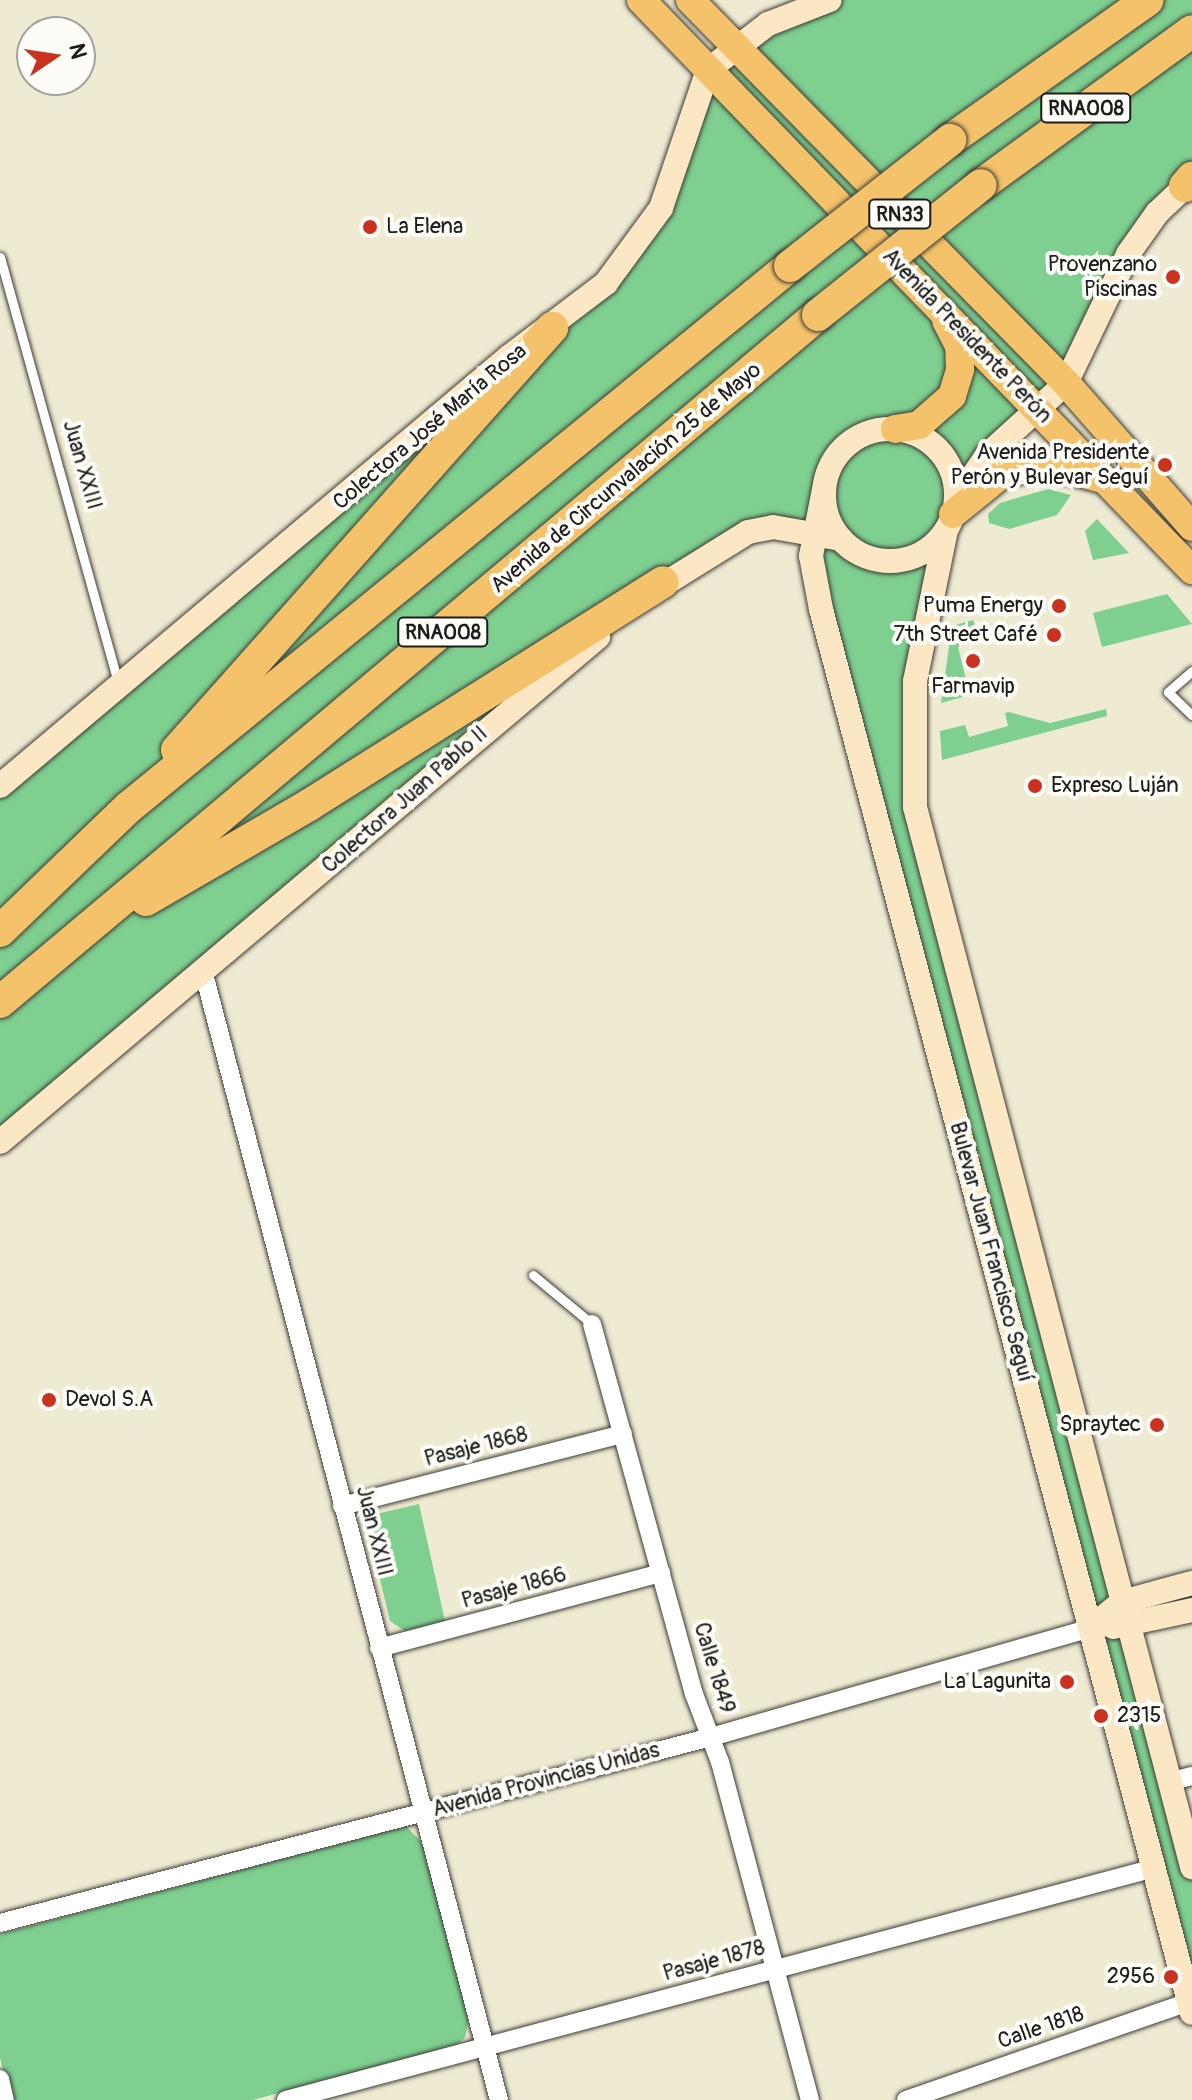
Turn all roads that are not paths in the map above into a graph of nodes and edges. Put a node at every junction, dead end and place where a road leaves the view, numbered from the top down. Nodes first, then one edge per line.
1 (641, 0) edge
2 (690, 0) edge
3 (830, 0) edge
4 (1148, 0) edge
5 (1192, 31) edge
6 (734, 45) junction
7 (708, 70) junction
8 (1190, 181) edge
9 (0, 257) edge
10 (938, 306) junction
11 (552, 328) junction
12 (1066, 383) junction
13 (1039, 409) junction
14 (895, 429) junction
15 (1106, 479) junction
16 (824, 489) junction
17 (952, 515) junction
18 (1192, 527) edge
19 (812, 533) junction
20 (841, 539) junction
21 (1192, 570) edge
22 (663, 582) junction
23 (1192, 671) edge
24 (119, 686) junction
25 (1192, 715) edge
26 (0, 786) edge
27 (129, 807) junction
28 (0, 931) edge
29 (67, 946) junction
30 (204, 974) junction
31 (0, 1002) edge
32 (0, 1142) edge
33 (533, 1275) dead end
34 (592, 1324) joint
35 (623, 1434) junction
36 (342, 1506) junction
37 (661, 1573) junction
38 (1192, 1583) edge
39 (1122, 1602) junction
40 (1192, 1610) edge
41 (1129, 1626) junction
42 (1090, 1628) junction
43 (379, 1648) junction
44 (711, 1737) junction
45 (1181, 1779) edge
46 (423, 1812) junction
47 (1192, 1867) edge
48 (1154, 1868) junction
49 (0, 1923) edge
50 (775, 1969) junction
51 (1191, 2006) edge
52 (485, 2047) junction
53 (0, 2079) edge
54 (5, 2100) edge
55 (286, 2100) edge
56 (499, 2100) edge
57 (810, 2100) edge
58 (906, 2100) edge

1 - 7 main road, Avenida Presidente Perón / RN33
2 - 6 main road, Avenida Presidente Perón / RN33
3 - 6 main road, Colectora José María Rosa
4 - 27 highway, RNA008, bridge
5 - 29 highway, Avenida de Circunvalación 25 de Mayo / RNA008, bridge
6 - 7 main road, Colectora José María Rosa
6 - 12 main road, Avenida Presidente Perón / RN33
7 - 10 main road, Avenida Presidente Perón / RN33
7 - 11 main road, Colectora José María Rosa
8 - 12 main road
9 - 24 lane, Juan XXIII
10 - 13 main road, Avenida Presidente Perón / RN33
10 - 14 main road
11 - 24 main road, Colectora José María Rosa
11 - 27 highway
12 - 13 main road
12 - 18 main road, Avenida Presidente Perón
13 - 15 main road, Avenida Presidente Perón
13 - 17 main road
14 - 16 main road
14 - 17 main road
15 - 17 main road
15 - 21 main road, Avenida Presidente Perón
16 - 19 main road, Bulevar Juan Francisco Seguí
16 - 20 main road
17 - 20 main road
17 - 39 main road, Bulevar Juan Francisco Seguí
19 - 20 main road, Colectora Juan Pablo II
19 - 22 main road, Colectora Juan Pablo II
19 - 42 main road, Bulevar Juan Francisco Seguí
22 - 29 highway, RNA008
22 - 30 main road, Colectora Juan Pablo II
23 - 25 lane
24 - 26 main road, Colectora José María Rosa
27 - 28 highway, RNA008
29 - 31 highway, Avenida de Circunvalación 25 de Mayo / RNA008
30 - 32 main road, Colectora Juan Pablo II
30 - 36 street, Juan XXIII
33 - 34 lane, Calle 1849
34 - 35 street, Calle 1849
35 - 36 street, Pasaje 1868
35 - 37 street, Calle 1849
36 - 43 street, Juan XXIII
37 - 43 street, Pasaje 1866
37 - 44 street, Calle 1849
38 - 39 main road, Avenida Provincias Unidas
39 - 41 main road, Bulevar Juan Francisco Seguí
39 - 42 main road, Avenida Provincias Unidas
40 - 41 main road, Avenida Provincias Unidas
41 - 42 main road, Avenida Provincias Unidas
41 - 45 main road, Bulevar Juan Francisco Seguí
42 - 44 street, Avenida Provincias Unidas
42 - 48 main road, Bulevar Juan Francisco Seguí
43 - 46 street, Juan XXIII
44 - 46 street, Avenida Provincias Unidas
44 - 50 street, Calle 1849
45 - 47 main road, Bulevar Juan Francisco Seguí
46 - 49 street, Avenida Provincias Unidas
46 - 52 street, Juan XXIII
48 - 50 street, Pasaje 1878
48 - 51 main road, Bulevar Juan Francisco Seguí
50 - 52 street, Pasaje 1878
50 - 57 street, Calle 1849
51 - 58 street, Calle 1818
52 - 55 street, Pasaje 1878
52 - 56 street, Juan XXIII
53 - 54 street

